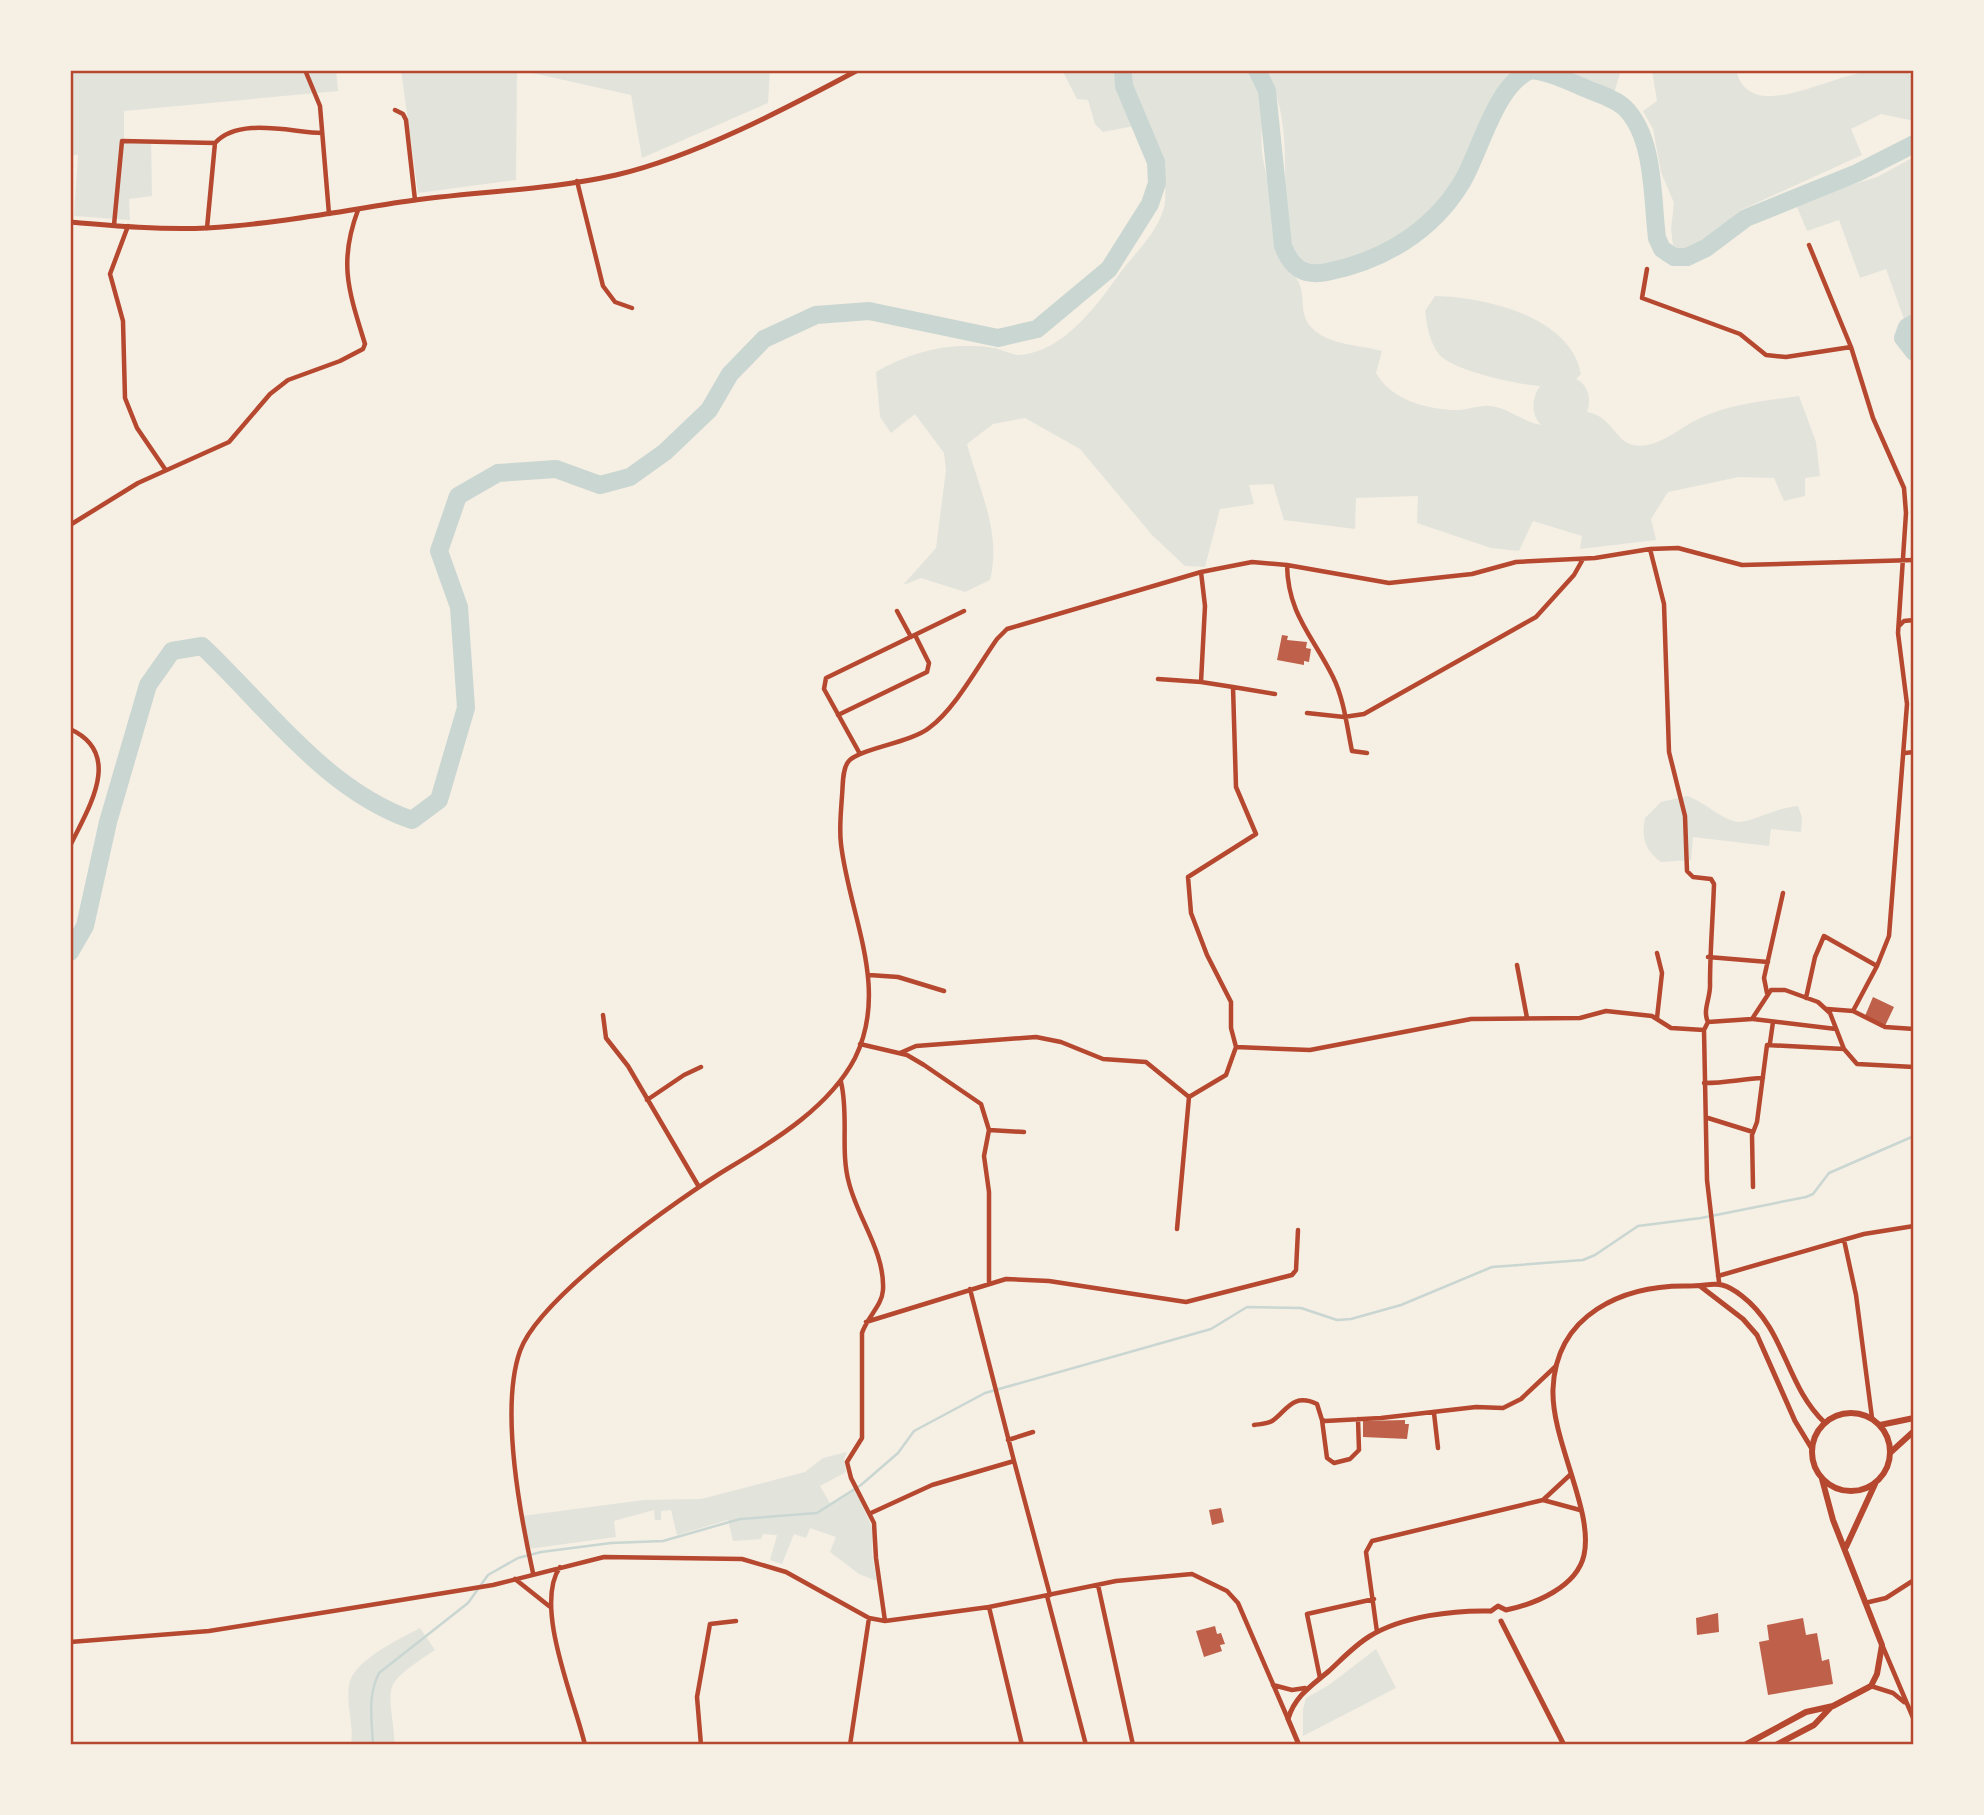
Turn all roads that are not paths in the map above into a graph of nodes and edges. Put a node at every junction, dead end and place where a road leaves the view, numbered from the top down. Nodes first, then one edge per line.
1 (305, 70) edge
2 (858, 70) edge
3 (395, 110) dead end
4 (322, 133) junction
5 (215, 143) junction
6 (577, 181) junction
7 (415, 200) junction
8 (358, 210) junction
9 (329, 215) junction
10 (70, 222) edge
11 (114, 225) junction
12 (128, 226) junction
13 (206, 228) junction
14 (1809, 245) dead end
15 (1647, 269) dead end
16 (632, 308) dead end
17 (1851, 347) junction
18 (165, 469) junction
19 (70, 525) edge
20 (1650, 549) junction
21 (1584, 558) junction
22 (1903, 559) junction
23 (1914, 561) edge
24 (1287, 565) junction
25 (1201, 572) junction
26 (897, 611) dead end
27 (964, 611) dead end
28 (1914, 621) edge
29 (1898, 626) junction
30 (913, 636) junction
31 (1158, 679) dead end
32 (1201, 682) junction
33 (1233, 687) junction
34 (1275, 694) dead end
35 (1307, 713) dead end
36 (838, 715) junction
37 (1344, 717) junction
38 (70, 729) edge
39 (1914, 752) edge
40 (1367, 753) dead end
41 (1905, 753) junction
42 (860, 754) junction
43 (70, 846) edge
44 (1783, 893) dead end
45 (1657, 953) dead end
46 (1708, 957) junction
47 (1768, 962) junction
48 (1517, 965) dead end
49 (1877, 966) junction
50 (869, 975) junction
51 (944, 990) dead end
52 (1767, 993) junction
53 (1806, 998) junction
54 (1827, 1009) junction
55 (1853, 1011) junction
56 (603, 1015) dead end
57 (1527, 1018) junction
58 (1657, 1018) junction
59 (1752, 1019) junction
60 (1708, 1022) junction
61 (1773, 1022) junction
62 (1836, 1029) junction
63 (1914, 1029) edge
64 (1704, 1030) junction
65 (1770, 1043) junction
66 (860, 1044) junction
67 (1236, 1047) junction
68 (1844, 1049) junction
69 (900, 1053) junction
70 (701, 1067) dead end
71 (1914, 1067) edge
72 (1763, 1078) junction
73 (841, 1081) junction
74 (1704, 1083) junction
75 (1189, 1097) junction
76 (647, 1100) junction
77 (1708, 1118) junction
78 (989, 1130) junction
79 (1024, 1132) dead end
80 (1753, 1132) junction
81 (699, 1187) junction
82 (1753, 1187) dead end
83 (1914, 1226) edge
84 (1177, 1229) dead end
85 (1298, 1230) dead end
86 (1844, 1240) junction
87 (1719, 1279) junction
88 (989, 1283) junction
89 (1700, 1286) junction
90 (970, 1289) junction
91 (866, 1322) junction
92 (1769, 1325) junction
93 (1757, 1335) junction
94 (1556, 1366) junction
95 (1434, 1413) junction
96 (1872, 1418) junction
97 (1914, 1418) edge
98 (1358, 1419) junction
99 (1322, 1420) junction
100 (1825, 1423) junction
101 (1254, 1425) dead end
102 (1880, 1425) junction
103 (1914, 1430) edge
104 (1033, 1432) dead end
105 (1008, 1440) junction
106 (1438, 1448) dead end
107 (1812, 1448) junction
108 (1891, 1452) junction
109 (1014, 1461) junction
110 (1570, 1474) junction
111 (1822, 1479) junction
112 (1876, 1482) junction
113 (1544, 1500) junction
114 (1580, 1510) junction
115 (871, 1513) junction
116 (1845, 1549) junction
117 (561, 1566) junction
118 (533, 1573) junction
119 (515, 1579) junction
120 (1914, 1580) edge
121 (1098, 1585) junction
122 (1048, 1595) junction
123 (1375, 1599) junction
124 (1864, 1603) junction
125 (550, 1606) junction
126 (989, 1607) junction
127 (1506, 1610) junction
128 (1491, 1611) junction
129 (869, 1618) junction
130 (736, 1621) dead end
131 (886, 1621) junction
132 (1501, 1621) junction
133 (1377, 1632) junction
134 (70, 1643) edge
135 (1882, 1645) junction
136 (1320, 1678) junction
137 (1272, 1685) junction
138 (1871, 1686) junction
139 (1305, 1688) junction
140 (1907, 1704) junction
141 (1833, 1706) junction
142 (1288, 1719) junction
143 (1914, 1720) edge
144 (585, 1745) edge
145 (701, 1745) edge
146 (799, 1745) edge
147 (850, 1745) edge
148 (1022, 1745) edge
149 (1086, 1745) edge
150 (1133, 1745) edge
151 (1299, 1745) edge
152 (1564, 1745) edge
153 (1745, 1745) edge
154 (1776, 1745) edge

1 - 4 street
2 - 6 street
3 - 7 street
4 - 5 street
4 - 9 street
5 - 11 street
5 - 13 street
6 - 7 street
6 - 16 street
7 - 8 street
8 - 9 street
8 - 18 street
9 - 13 street
10 - 11 street
11 - 12 street
12 - 13 street
12 - 18 street
14 - 17 street
15 - 17 street
17 - 22 street
18 - 19 street
20 - 21 street
20 - 22 street
20 - 46 street
21 - 24 street
21 - 37 street
22 - 23 street
22 - 29 street
24 - 25 street
24 - 37 street
25 - 32 street
25 - 42 street
26 - 30 street
27 - 30 street
28 - 29 street
29 - 41 street
30 - 36 street
30 - 36 street
31 - 32 street
32 - 33 street
33 - 34 street
33 - 67 street
35 - 37 street
36 - 42 street
37 - 40 street
38 - 43 street
39 - 41 street
41 - 49 street
42 - 50 street
44 - 47 street
45 - 58 street
46 - 47 street
46 - 60 street
47 - 52 street
48 - 57 street
49 - 53 street
49 - 55 street
50 - 51 street
50 - 66 street
52 - 53 street
52 - 59 street
53 - 54 street
54 - 55 street
54 - 62 street
55 - 63 street
56 - 76 street
57 - 58 street
57 - 67 street
58 - 64 street
59 - 60 street
59 - 61 street
60 - 64 street
61 - 62 street
61 - 65 street
62 - 68 street
64 - 74 street
65 - 68 street
65 - 72 street
66 - 69 street
66 - 73 street
67 - 75 street
68 - 71 street
69 - 75 street
69 - 78 street
70 - 76 street
72 - 74 street
72 - 80 street
73 - 81 street
73 - 91 street
74 - 77 street
75 - 84 street
76 - 81 street
77 - 80 street
77 - 87 street
78 - 79 street
78 - 88 street
80 - 82 street
81 - 118 street
83 - 86 street
85 - 88 street
86 - 87 street
86 - 96 street
87 - 89 street
87 - 92 street
88 - 90 street
89 - 93 street
89 - 94 street
90 - 91 street
90 - 105 street
91 - 115 street
92 - 93 street
92 - 100 street
93 - 107 street
94 - 95 street
94 - 110 street
95 - 98 street
95 - 106 street
96 - 100 main road
96 - 102 main road
97 - 102 main road
98 - 99 street
98 - 99 street
99 - 101 street
100 - 107 main road
102 - 108 main road
103 - 108 main road
104 - 105 street
105 - 109 street
107 - 111 main road
108 - 112 main road
109 - 115 street
109 - 122 street
110 - 113 street
110 - 114 street
111 - 112 main road
111 - 116 main road
112 - 116 main road
113 - 114 street
113 - 123 street
114 - 127 street
115 - 131 street
116 - 124 main road
117 - 118 street
117 - 125 street
117 - 129 street
118 - 119 street
119 - 125 street
119 - 134 street
120 - 124 street
121 - 122 street
121 - 137 street
121 - 150 street
122 - 126 street
122 - 149 street
123 - 133 street
123 - 136 street
124 - 135 main road
125 - 144 street
126 - 131 street
126 - 148 street
127 - 128 street
127 - 132 street
128 - 132 street
128 - 133 street
129 - 131 street
129 - 147 street
130 - 145 street
132 - 152 street
133 - 136 street
135 - 138 main road
135 - 140 street
136 - 139 street
137 - 139 street
137 - 142 street
138 - 140 street
138 - 141 main road
139 - 142 street
140 - 143 street
141 - 153 main road
141 - 154 main road
142 - 151 street
146 - 147 street

